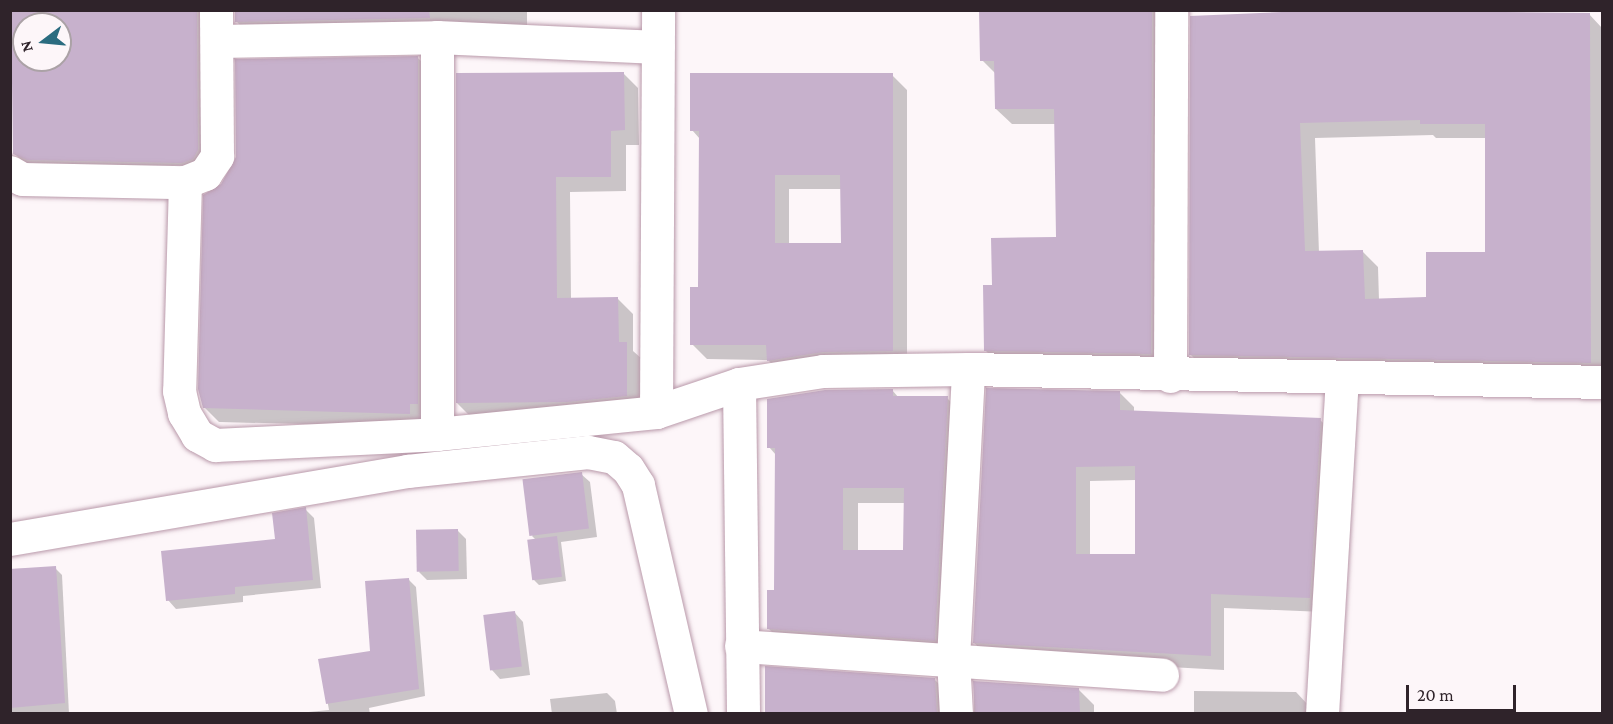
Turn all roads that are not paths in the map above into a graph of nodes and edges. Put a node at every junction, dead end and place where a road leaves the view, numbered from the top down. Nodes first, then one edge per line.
1 (658, 10) edge
2 (1171, 10) edge
3 (338, 24) edge
4 (217, 26) edge
5 (437, 37) junction
6 (658, 47) junction
7 (10, 172) edge
8 (184, 182) junction
9 (968, 369) junction
10 (1170, 376) junction
11 (1342, 378) junction
12 (1602, 382) edge
13 (739, 384) junction
14 (656, 412) junction
15 (437, 434) junction
16 (10, 539) edge
17 (741, 646) junction
18 (953, 659) junction
19 (1162, 675) dead end
20 (691, 714) edge
21 (743, 714) edge
22 (956, 714) edge
23 (1322, 714) edge

1 - 6 street
2 - 10 street
3 - 4 street
3 - 5 street
4 - 8 street
5 - 6 street
5 - 15 street
6 - 14 street
7 - 8 street
8 - 15 street
9 - 10 street
9 - 13 street
9 - 18 street
10 - 11 street
11 - 12 street
11 - 23 street
13 - 14 street
13 - 17 street
14 - 15 street
16 - 20 street
17 - 18 street
17 - 21 street
18 - 19 street
18 - 22 street

